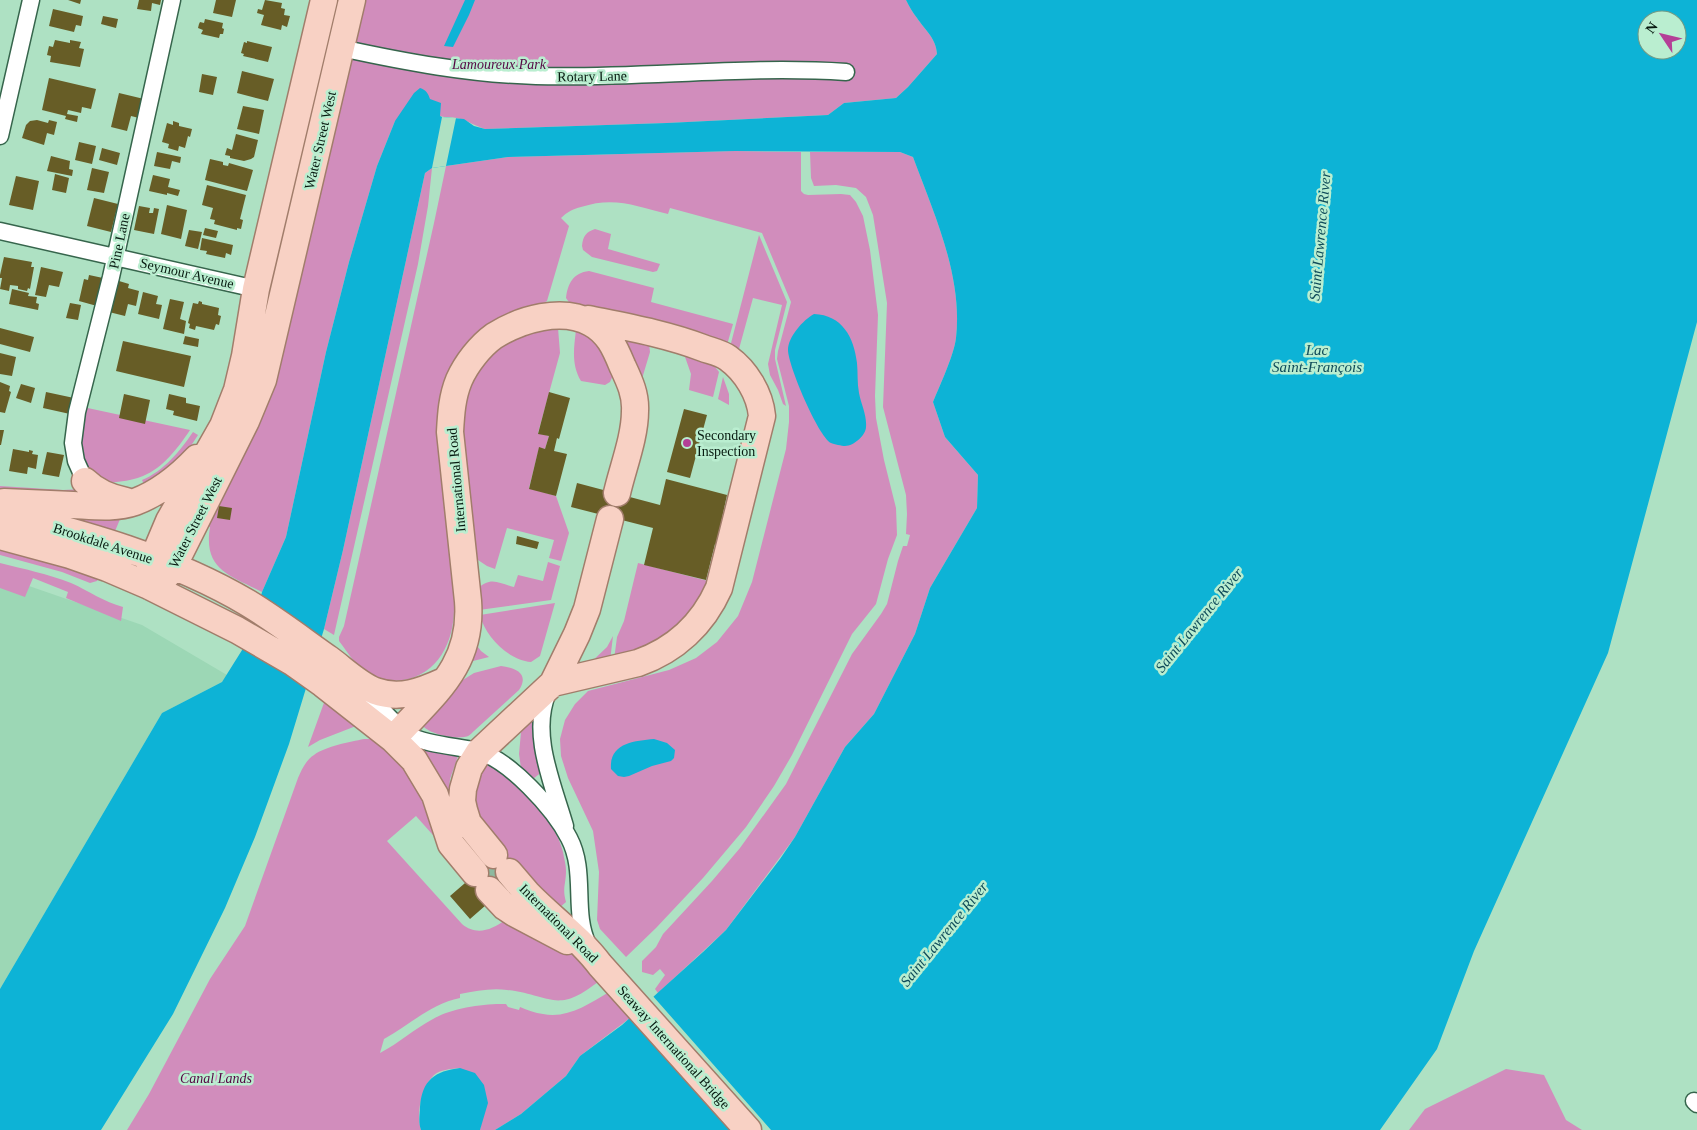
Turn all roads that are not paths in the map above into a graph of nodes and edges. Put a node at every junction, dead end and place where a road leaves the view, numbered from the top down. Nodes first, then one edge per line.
1 (31, 0) edge
2 (172, 0) edge
3 (324, 0) edge
4 (352, 0) edge
5 (341, 48) junction
6 (846, 72) dead end
7 (0, 136) edge
8 (0, 231) edge
9 (115, 256) junction
10 (256, 289) junction
11 (566, 316) junction
12 (218, 435) junction
13 (85, 481) joint
14 (617, 492) dead end
15 (0, 502) edge
16 (134, 502) junction
17 (0, 513) edge
18 (610, 519) dead end
19 (0, 536) edge
20 (163, 563) junction
21 (149, 586) junction
22 (327, 672) junction
23 (354, 679) junction
24 (447, 680) junction
25 (553, 683) junction
26 (398, 734) junction
27 (478, 752) junction
28 (569, 837) junction
29 (492, 872) junction
30 (592, 954) junction
31 (748, 1130) edge

1 - 7 street
2 - 9 street, Pine Lane
3 - 10 main road, Water Street West
4 - 5 main road, Water Street West
5 - 6 street, Rotary Lane
5 - 20 main road, Water Street West
8 - 9 street, Seymour Avenue
9 - 10 street, Seymour Avenue
9 - 13 street, Pine Lane
10 - 12 main road, Water Street West
11 - 14 main road
11 - 24 main road, International Road
11 - 25 main road
12 - 16 main road
12 - 20 main road, Water Street West
13 - 16 main road
15 - 16 main road
17 - 20 main road, Brookdale Avenue
18 - 25 main road, International Road
19 - 21 main road, Brookdale Avenue
20 - 21 main road, Water Street West
20 - 22 main road, Brookdale Avenue
21 - 22 main road, Brookdale Avenue
22 - 23 main road
22 - 26 main road, International Road
23 - 24 main road
23 - 26 street
24 - 26 main road, International Road
25 - 27 main road, International Road
25 - 28 street
26 - 27 street
26 - 29 main road, International Road
27 - 28 street
27 - 29 main road, International Road
28 - 30 street
29 - 30 main road, International Road
30 - 31 main road, Seaway International Bridge

